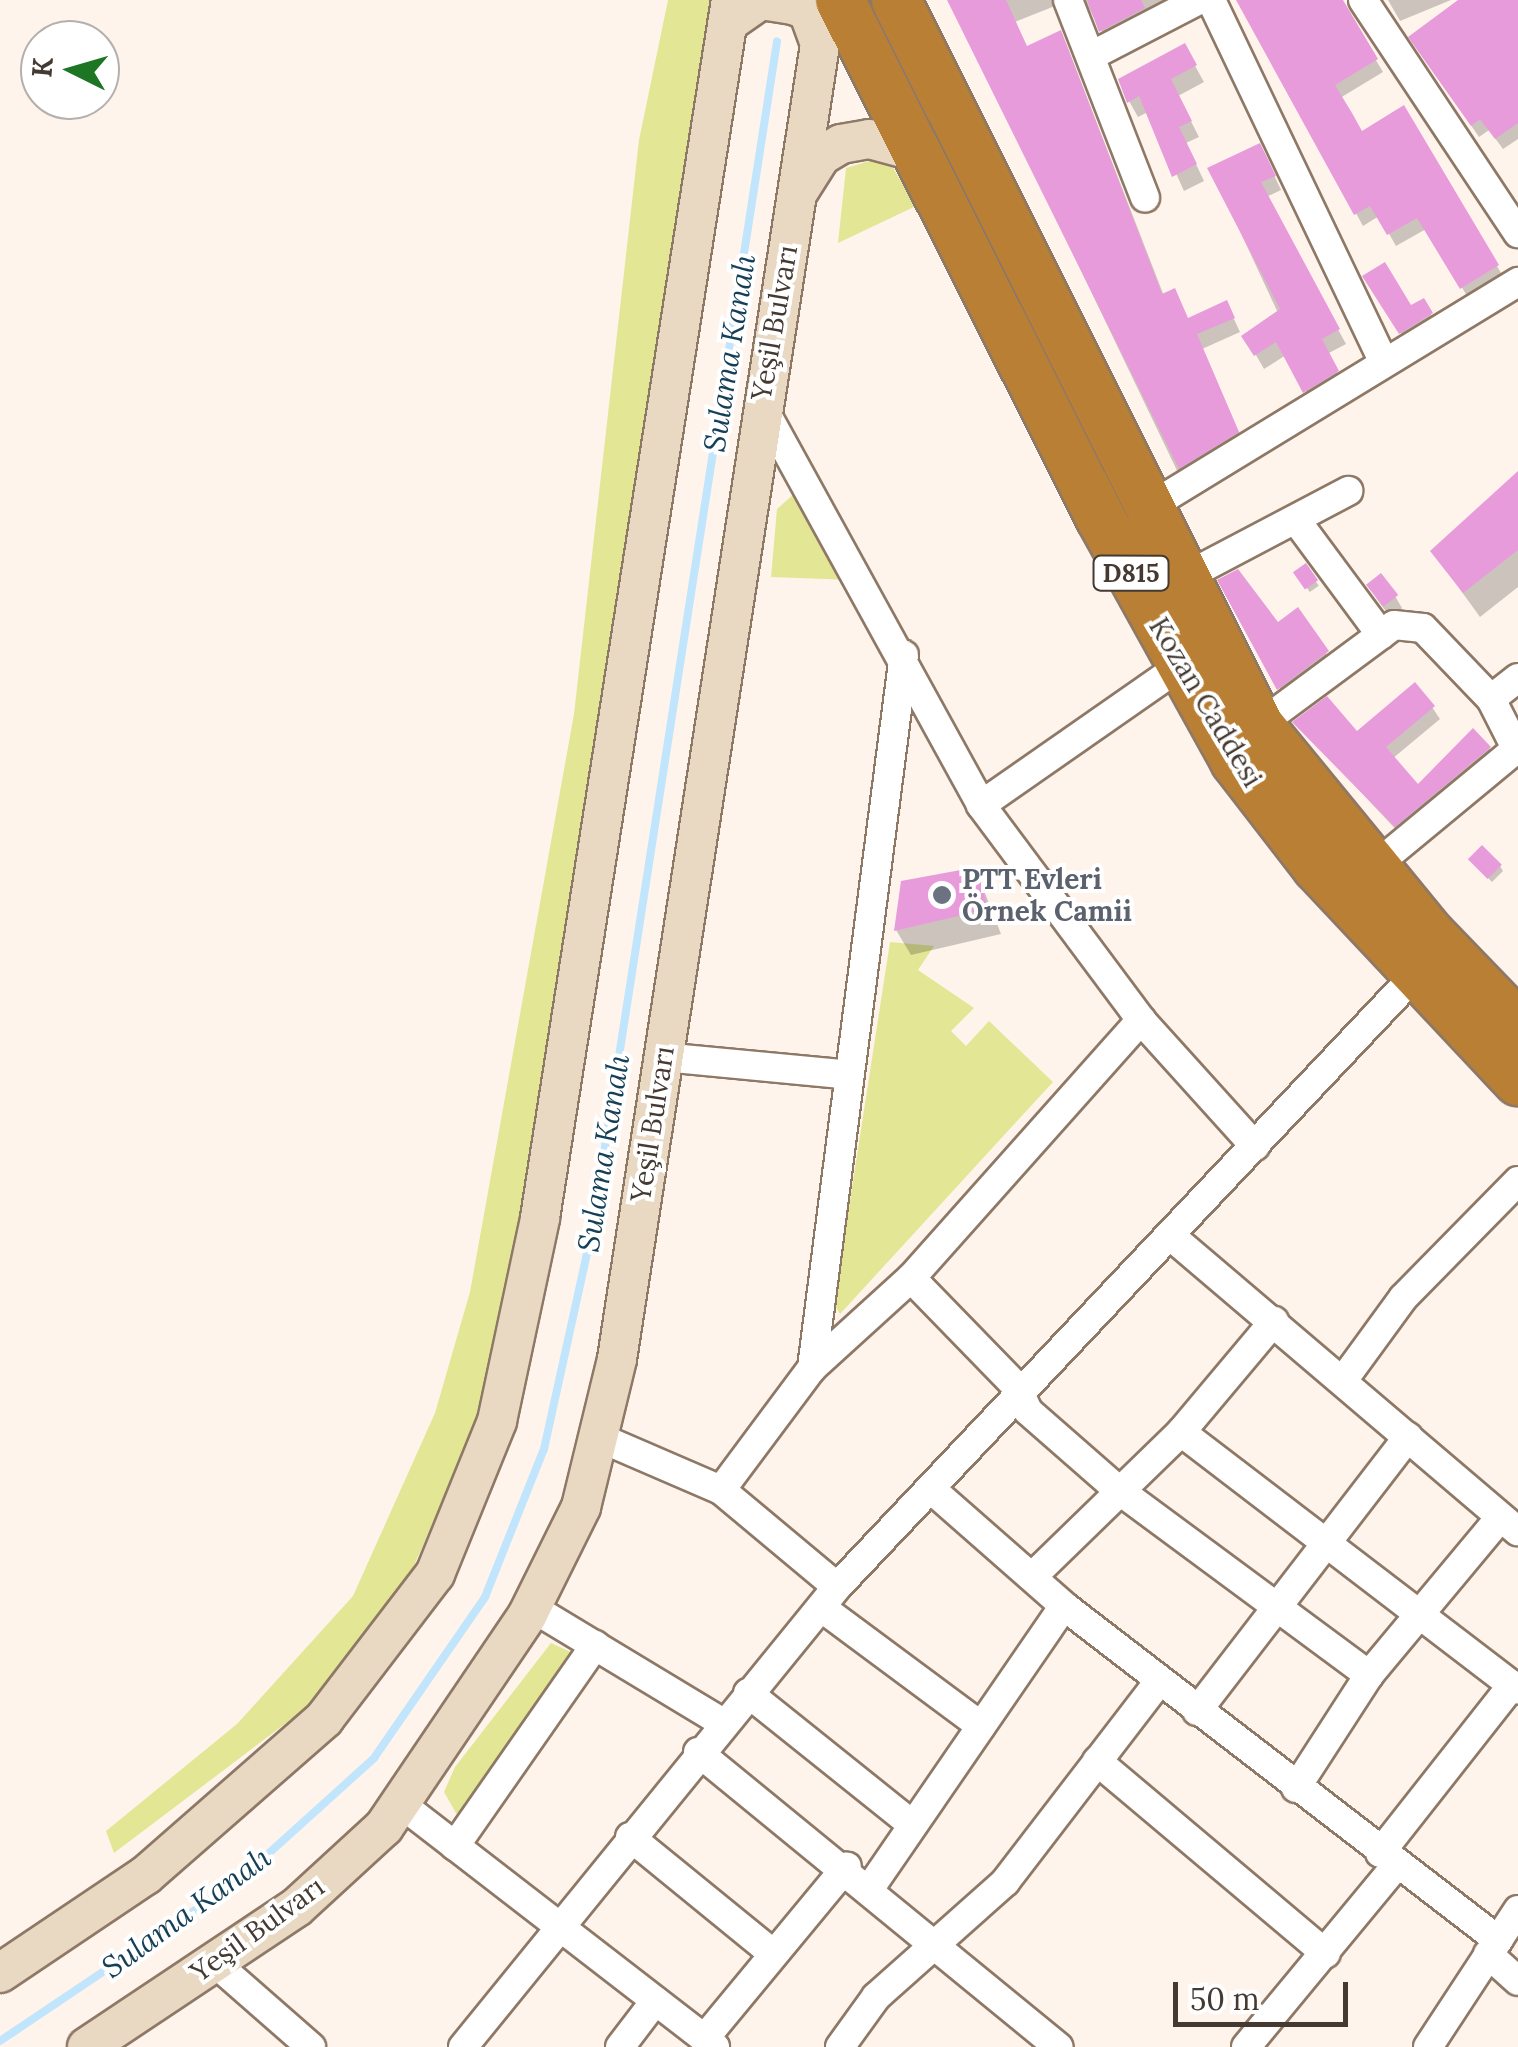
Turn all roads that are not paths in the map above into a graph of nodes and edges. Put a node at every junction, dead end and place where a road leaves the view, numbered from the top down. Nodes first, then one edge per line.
1 (827, 0) edge
2 (840, 0) edge
3 (896, 0) edge
4 (1068, 0) edge
5 (1199, 0) edge
6 (1212, 0) edge
7 (1364, 0) edge
8 (732, 10) edge
9 (820, 44) junction
10 (1091, 56) junction
11 (914, 151) junction
12 (1145, 198) dead end
13 (795, 202) junction
14 (1518, 232) edge
15 (1518, 282) edge
16 (1384, 362) junction
17 (760, 403) junction
18 (1348, 491) dead end
19 (1146, 510) junction
20 (1296, 520) junction
21 (1183, 578) junction
22 (1381, 635) junction
23 (904, 655) junction
24 (1180, 666) junction
25 (1518, 678) edge
26 (1491, 699) junction
27 (1259, 725) junction
28 (1517, 750) edge
29 (982, 804) junction
30 (1376, 865) junction
31 (1416, 974) junction
32 (1513, 1009) edge
33 (1141, 1020) junction
34 (662, 1058) junction
35 (843, 1074) junction
36 (1518, 1081) edge
37 (1255, 1146) junction
38 (1518, 1182) edge
39 (1172, 1237) junction
40 (912, 1278) junction
41 (1274, 1321) junction
42 (812, 1368) junction
43 (1344, 1379) junction
44 (1017, 1387) junction
45 (1180, 1432) junction
46 (1408, 1437) junction
47 (598, 1438) junction
48 (1116, 1488) junction
49 (932, 1489) junction
50 (721, 1490) junction
51 (1509, 1525) edge
52 (1330, 1541) junction
53 (1036, 1574) junction
54 (829, 1597) junction
55 (1284, 1605) junction
56 (1064, 1606) junction
57 (531, 1607) junction
58 (1425, 1610) junction
59 (596, 1645) junction
60 (1370, 1675) junction
61 (1159, 1682) junction
62 (1515, 1688) edge
63 (748, 1694) junction
64 (1197, 1711) junction
65 (723, 1723) junction
66 (981, 1726) junction
67 (698, 1752) junction
68 (1097, 1761) junction
69 (1296, 1788) junction
70 (401, 1804) junction
71 (913, 1825) junction
72 (630, 1837) junction
73 (455, 1846) junction
74 (1388, 1860) junction
75 (847, 1866) junction
76 (870, 1888) junction
77 (1518, 1910) edge
78 (560, 1926) junction
79 (1493, 1947) junction
80 (936, 1949) junction
81 (772, 1953) junction
82 (1326, 1954) junction
83 (214, 1962) junction
84 (0, 1973) edge
85 (1518, 1981) edge
86 (655, 2001) junction
87 (709, 2043) edge
88 (97, 2044) edge
89 (311, 2047) edge
90 (463, 2047) edge
91 (620, 2047) edge
92 (840, 2047) edge
93 (1059, 2047) edge
94 (1246, 2047) edge
95 (1428, 2047) edge

1 - 9 main road, Yeşil Bulvarı
2 - 11 highway, Kozan Caddesi / D815
3 - 19 highway, Kozan Caddesi / D815
4 - 10 street
5 - 10 street
6 - 16 street
7 - 14 street
8 - 9 main road
8 - 84 main road
9 - 13 main road, Yeşil Bulvarı
10 - 12 street
11 - 13 main road
11 - 24 highway, Kozan Caddesi / D815
13 - 17 main road, Yeşil Bulvarı
15 - 16 street
16 - 19 street
17 - 23 street
17 - 34 main road, Yeşil Bulvarı
18 - 20 street
19 - 21 highway, Kozan Caddesi / D815
20 - 21 street
20 - 22 street
21 - 27 highway, Kozan Caddesi / D815
22 - 26 street
22 - 27 street
23 - 29 street
23 - 35 street
24 - 29 street
24 - 31 highway, Kozan Caddesi / D815
25 - 26 street
26 - 28 street
27 - 30 highway, Kozan Caddesi / D815
28 - 30 street
29 - 33 street
30 - 32 highway, Kozan Caddesi / D815
31 - 36 highway, Kozan Caddesi / D815
31 - 37 street
33 - 37 street
33 - 40 street
34 - 35 street
34 - 47 main road, Yeşil Bulvarı
35 - 42 street
37 - 39 street
38 - 43 street
39 - 41 street
39 - 44 street
40 - 42 street
40 - 44 street
41 - 43 street
41 - 45 street
42 - 50 street
43 - 46 street
44 - 48 street
44 - 49 street
45 - 48 street
45 - 52 street
46 - 51 street
46 - 52 street
47 - 50 street
47 - 57 main road, Yeşil Bulvarı
48 - 53 street
48 - 55 street
49 - 53 street
49 - 54 street
50 - 54 street
51 - 58 street
52 - 55 street
52 - 58 street
53 - 56 street
54 - 63 street
54 - 66 street
55 - 60 street
55 - 64 street
56 - 61 street
56 - 66 street
57 - 59 street
57 - 70 main road, Yeşil Bulvarı
58 - 60 street
58 - 62 street
59 - 65 street
59 - 73 street
60 - 69 street
61 - 64 street
61 - 68 street
62 - 74 street
63 - 65 street
63 - 71 street
64 - 69 street
65 - 67 street
66 - 71 street
67 - 72 street
67 - 75 street
68 - 80 street
68 - 82 street
69 - 74 street
70 - 73 street
70 - 83 main road, Yeşil Bulvarı
71 - 76 street
72 - 78 street
72 - 81 street
73 - 78 street
74 - 79 street
74 - 82 street
75 - 76 street
75 - 81 street
76 - 80 street
77 - 79 street
78 - 86 street
78 - 90 street
79 - 85 street
79 - 95 street
80 - 92 street
80 - 93 street
81 - 87 street
82 - 94 street
83 - 88 main road, Yeşil Bulvarı
83 - 89 street
86 - 87 street
86 - 91 street

